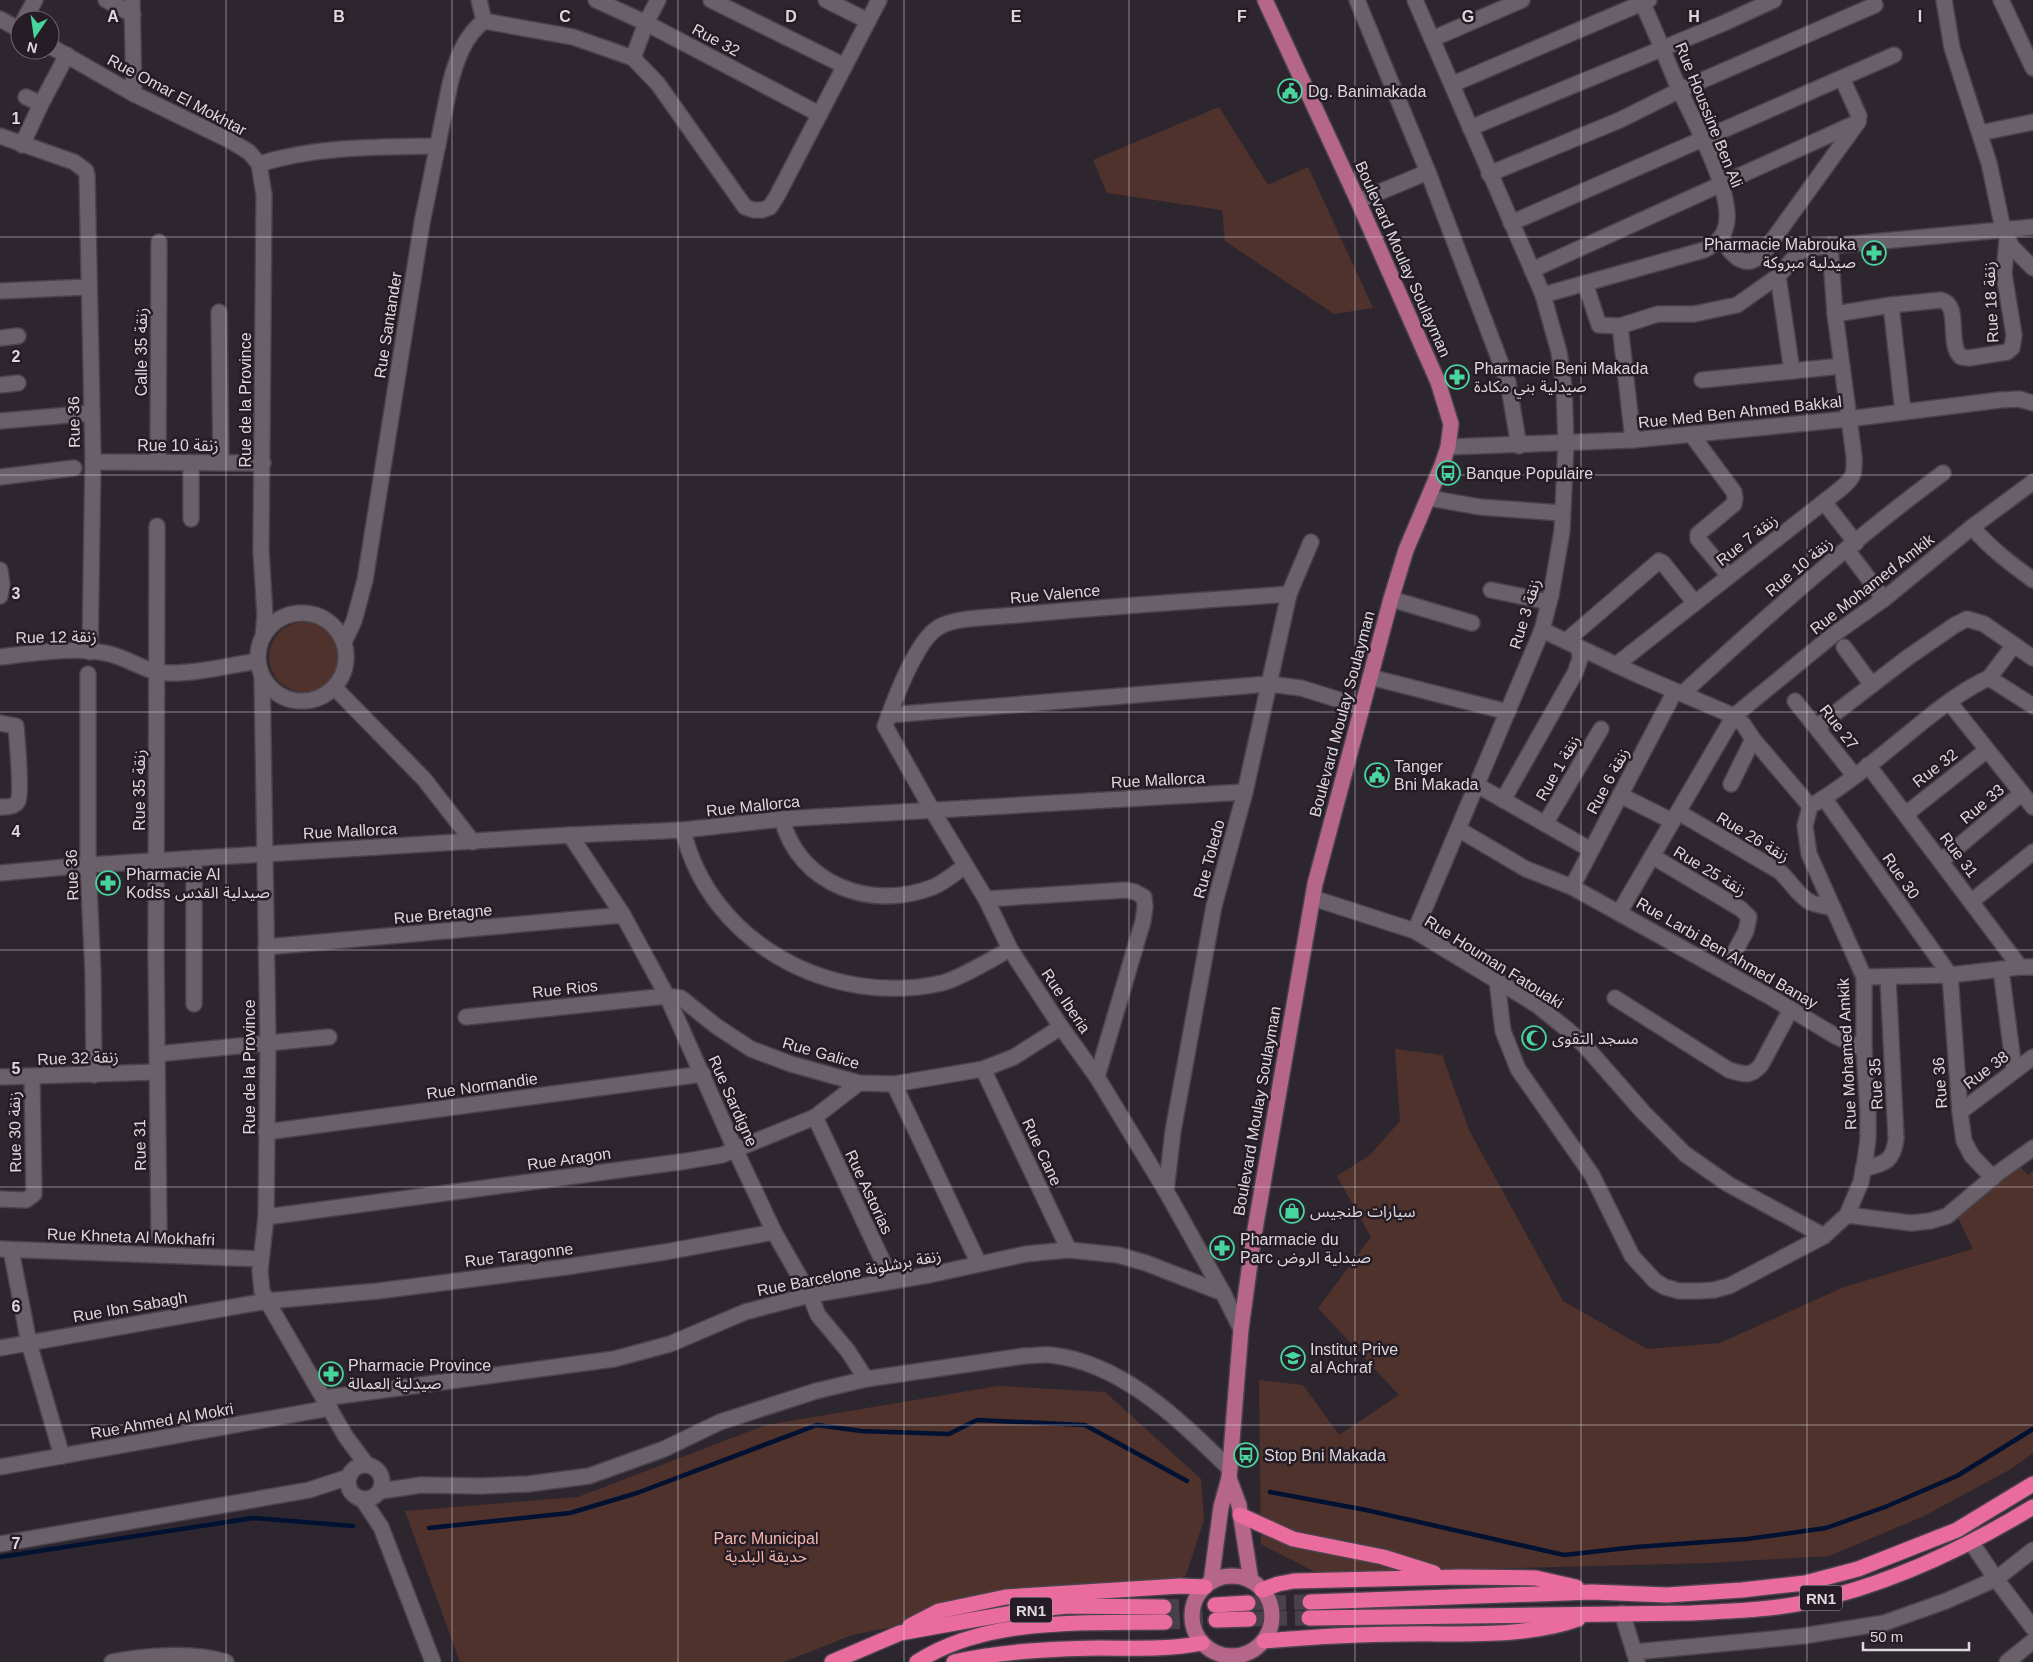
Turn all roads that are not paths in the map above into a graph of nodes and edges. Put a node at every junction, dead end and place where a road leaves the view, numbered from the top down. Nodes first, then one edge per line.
1 (106, 0) edge
2 (132, 0) edge
3 (479, 0) edge
4 (596, 0) edge
5 (658, 0) edge
6 (711, 0) edge
7 (826, 0) edge
8 (879, 0) edge
9 (1265, 0) edge
10 (1357, 0) edge
11 (1415, 0) edge
12 (1522, 0) edge
13 (1774, 0) edge
14 (2001, 0) edge
15 (1644, 1) edge
16 (1949, 3) edge
17 (1876, 5) dead end
18 (133, 15) junction
19 (484, 21) junction
20 (868, 22) junction
21 (646, 23) junction
22 (1432, 40) junction
23 (1663, 48) junction
24 (60, 51) edge
25 (67, 55) junction
26 (1894, 55) dead end
27 (633, 58) junction
28 (846, 66) junction
29 (2033, 68) edge
30 (1842, 78) junction
31 (1453, 84) junction
32 (1680, 90) junction
33 (134, 94) junction
34 (26, 97) dead end
35 (41, 104) junction
36 (819, 114) junction
37 (1858, 122) junction
38 (2033, 122) edge
39 (1470, 128) junction
40 (1980, 133) junction
41 (0, 136) edge
42 (1702, 138) junction
43 (22, 145) junction
44 (438, 146) junction
45 (259, 164) junction
46 (1428, 172) junction
47 (1489, 174) junction
48 (1720, 184) junction
49 (1358, 201) junction
50 (1511, 222) junction
51 (2033, 227) edge
52 (2005, 235) junction
53 (1721, 239) junction
54 (159, 242) dead end
55 (1830, 245) junction
56 (2033, 268) edge
57 (1532, 270) junction
58 (1778, 276) junction
59 (1585, 283) junction
60 (88, 287) junction
61 (0, 291) edge
62 (1543, 295) junction
63 (1891, 305) junction
64 (219, 312) dead end
65 (1835, 314) junction
66 (1620, 326) junction
67 (18, 336) dead end
68 (0, 338) edge
69 (1842, 366) junction
70 (1792, 371) junction
71 (1702, 380) dead end
72 (18, 383) dead end
73 (0, 385) edge
74 (2033, 403) edge
75 (1903, 412) junction
76 (92, 413) junction
77 (1848, 419) junction
78 (0, 421) edge
79 (1691, 434) junction
80 (1633, 440) junction
81 (1566, 443) junction
82 (1519, 446) junction
83 (1448, 447) junction
84 (93, 462) junction
85 (158, 462) junction
86 (191, 463) junction
87 (221, 463) junction
88 (263, 464) junction
89 (74, 468) dead end
90 (1943, 473) dead end
91 (0, 477) edge
92 (2030, 489) edge
93 (1429, 498) junction
94 (1824, 502) junction
95 (1562, 513) junction
96 (190, 520) dead end
97 (157, 526) dead end
98 (1972, 527) junction
99 (1311, 542) dead end
100 (1851, 546) junction
101 (0, 570) edge
102 (1729, 576) junction
103 (2033, 580) edge
104 (1491, 590) dead end
105 (1289, 594) junction
106 (0, 596) edge
107 (1391, 599) junction
108 (1884, 599) junction
109 (1549, 602) junction
110 (1695, 602) junction
111 (1472, 623) dead end
112 (1542, 630) junction
113 (263, 637) junction
114 (344, 642) junction
115 (1572, 644) junction
116 (2014, 645) junction
117 (1844, 647) dead end
118 (90, 652) junction
119 (0, 656) edge
120 (2033, 658) edge
121 (1616, 665) junction
122 (260, 668) junction
123 (156, 672) junction
124 (88, 674) dead end
125 (1370, 677) junction
126 (1989, 678) junction
127 (1269, 684) junction
128 (1872, 685) junction
129 (334, 687) junction
130 (1679, 693) junction
131 (1795, 701) dead end
132 (1949, 702) junction
133 (2033, 706) edge
134 (1362, 707) junction
135 (1508, 712) junction
136 (1734, 716) junction
137 (887, 720) junction
138 (0, 723) edge
139 (1817, 727) junction
140 (1601, 729) dead end
141 (1753, 739) junction
142 (1987, 750) junction
143 (1868, 765) junction
144 (1854, 775) junction
145 (1731, 784) dead end
146 (1477, 785) junction
147 (1245, 792) junction
148 (2022, 793) junction
149 (1620, 795) junction
150 (1824, 798) junction
151 (1504, 800) junction
152 (1810, 806) junction
153 (0, 807) edge
154 (2033, 807) edge
155 (932, 810) junction
156 (1906, 814) junction
157 (1675, 817) junction
158 (782, 819) junction
159 (1545, 824) junction
160 (1458, 829) junction
161 (684, 830) junction
162 (570, 835) junction
163 (473, 842) junction
164 (1591, 850) junction
165 (2033, 852) edge
166 (264, 854) junction
167 (1652, 856) junction
168 (194, 858) junction
169 (156, 861) junction
170 (1941, 861) junction
171 (88, 865) junction
172 (965, 866) junction
173 (0, 872) edge
174 (1572, 887) junction
175 (1313, 898) junction
176 (986, 899) junction
177 (1972, 901) junction
178 (1833, 908) junction
179 (1619, 912) junction
180 (623, 915) junction
181 (1415, 931) junction
182 (266, 947) junction
183 (1010, 949) junction
184 (1733, 955) dead end
185 (2027, 967) edge
186 (2001, 970) junction
187 (1950, 975) junction
188 (1864, 977) junction
189 (1888, 978) junction
190 (1497, 980) junction
191 (667, 996) junction
192 (1614, 998) dead end
193 (194, 1004) dead end
194 (1791, 1009) junction
195 (466, 1017) dead end
196 (1061, 1027) junction
197 (329, 1037) dead end
198 (268, 1044) junction
199 (1864, 1049) junction
200 (157, 1054) junction
201 (2033, 1057) edge
202 (984, 1069) junction
203 (2014, 1070) junction
204 (157, 1072) junction
205 (703, 1074) junction
206 (94, 1075) junction
207 (0, 1077) edge
208 (32, 1077) junction
209 (1098, 1078) junction
210 (859, 1084) junction
211 (894, 1084) junction
212 (1960, 1112) junction
213 (815, 1117) junction
214 (266, 1132) junction
215 (2033, 1148) edge
216 (735, 1149) junction
217 (1863, 1169) junction
218 (1993, 1178) junction
219 (1166, 1191) junction
220 (0, 1200) edge
221 (1847, 1215) junction
222 (266, 1217) junction
223 (774, 1232) junction
224 (159, 1235) dead end
225 (1824, 1236) junction
226 (5, 1250) edge
227 (1068, 1250) junction
228 (260, 1259) junction
229 (979, 1264) junction
230 (892, 1281) junction
231 (1223, 1292) junction
232 (810, 1295) junction
233 (267, 1301) junction
234 (1241, 1329) junction
235 (29, 1343) junction
236 (0, 1348) edge
237 (866, 1379) junction
238 (327, 1403) junction
239 (346, 1437) junction
240 (62, 1456) junction
241 (367, 1465) junction
242 (0, 1467) edge
243 (350, 1474) junction
244 (1229, 1474) junction
245 (382, 1476) junction
246 (2033, 1484) edge
247 (422, 1485) junction
248 (309, 1490) junction
249 (368, 1495) junction
250 (2033, 1507) edge
251 (1240, 1515) junction
252 (1971, 1542) junction
253 (0, 1544) edge
254 (2033, 1550) edge
255 (1447, 1578) junction
256 (1996, 1579) junction
257 (1208, 1584) junction
258 (1257, 1585) junction
259 (1592, 1592) junction
260 (1310, 1602) tunnel mouth
261 (1248, 1603) tunnel mouth
262 (1164, 1607) tunnel mouth
263 (1622, 1613) junction
264 (1590, 1614) junction
265 (1309, 1618) tunnel mouth
266 (1248, 1619) tunnel mouth
267 (1164, 1622) tunnel mouth
268 (2033, 1628) edge
269 (900, 1633) junction
270 (2033, 1641) edge
271 (1258, 1650) edge
272 (1209, 1652) edge
273 (1636, 1657) edge
274 (112, 1662) edge
275 (226, 1662) edge
276 (433, 1662) edge
277 (832, 1662) edge
278 (917, 1662) edge
279 (954, 1662) edge
280 (2007, 1662) edge

1 - 18 street
2 - 18 street
3 - 19 street
4 - 21 street, Rue 32
5 - 21 street
6 - 28 street
7 - 20 street
8 - 20 street
9 - 49 main road, Boulevard Moulay Soulayman
10 - 46 street
11 - 22 street, Rue 3 زنقة
12 - 22 street
13 - 23 street
14 - 29 street
15 - 23 street, Rue Houssine Ben Ali
15 - 31 street
16 - 40 street
17 - 32 street
18 - 33 street
19 - 27 street
19 - 44 street, Rue Santander
20 - 28 street
21 - 27 street
21 - 36 street, Rue 32
22 - 31 street, Rue 3 زنقة
23 - 32 street, Rue Houssine Ben Ali
23 - 39 street
24 - 25 street, Rue Omar El Mokhtar
25 - 33 street, Rue Omar El Mokhtar
25 - 35 street
26 - 30 street
27 - 36 street
28 - 36 street
30 - 37 street
30 - 42 street
31 - 39 street, Rue 3 زنقة
32 - 42 street, Rue Houssine Ben Ali
32 - 47 street
33 - 45 street, Rue Omar El Mokhtar
34 - 35 street
35 - 43 street
37 - 48 street
37 - 53 street
38 - 40 street
39 - 47 street, Rue 3 زنقة
40 - 52 street
41 - 43 street, Rue 36
42 - 48 street, Rue Houssine Ben Ali
42 - 50 street
43 - 60 street, Rue 36
44 - 45 street
44 - 114 street, Rue Santander
45 - 88 street, Rue de la Province
46 - 49 street
46 - 82 street
47 - 50 street, Rue 3 زنقة
48 - 53 street, Rue Houssine Ben Ali
48 - 57 street
49 - 83 main road, Boulevard Moulay Soulayman
50 - 57 street, Rue 3 زنقة
51 - 52 street
52 - 55 street
52 - 56 street
52 - 63 street, Rue 18 زنقة
53 - 59 street
54 - 85 street, Calle 35 زنقة
55 - 58 street
55 - 65 street, Rue 7 زنقة
57 - 62 street, Rue 3 زنقة
58 - 66 street
58 - 70 street
59 - 62 street
59 - 66 street
60 - 61 street
60 - 76 street, Rue 36
62 - 81 street, Rue 3 زنقة
63 - 65 street, Rue 18 زنقة
63 - 75 street
64 - 87 street
65 - 69 street, Rue 7 زنقة
66 - 80 street
67 - 68 street
69 - 70 street
69 - 77 street, Rue 7 زنقة
70 - 71 street
72 - 73 street
74 - 75 street, Rue Med Ben Ahmed Bakkal
75 - 77 street, Rue Med Ben Ahmed Bakkal
76 - 78 street
76 - 84 street, Rue 36
77 - 79 street, Rue Med Ben Ahmed Bakkal
77 - 94 street, Rue 7 زنقة
79 - 80 street, Rue Med Ben Ahmed Bakkal
79 - 102 street
80 - 81 street, Rue Med Ben Ahmed Bakkal
81 - 82 street, Rue Med Ben Ahmed Bakkal
81 - 95 street, Rue 3 زنقة
82 - 83 street, Rue Med Ben Ahmed Bakkal
83 - 93 main road, Boulevard Moulay Soulayman
84 - 85 street, Rue 10 زنقة
84 - 118 street, Rue 36
85 - 86 street, Rue 10 زنقة
86 - 87 street, Rue 10 زنقة
86 - 96 street
87 - 88 street, Rue 10 زنقة
88 - 113 street, Rue de la Province
89 - 91 street
90 - 100 street, Rue 10 زنقة
92 - 98 street, Rue Mohamed Amkik
93 - 95 street
93 - 107 main road, Boulevard Moulay Soulayman
94 - 100 street
94 - 102 street, Rue 7 زنقة
95 - 109 street, Rue 3 زنقة
97 - 123 street, Rue 35 زنقة
98 - 103 street
98 - 108 street, Rue Mohamed Amkik
99 - 105 street, Rue Toledo
100 - 108 street
100 - 130 street, Rue 10 زنقة
101 - 106 street
102 - 110 street, Rue 7 زنقة
104 - 109 street
105 - 127 street, Rue Toledo
105 - 137 street, Rue Valence
107 - 111 street
107 - 125 main road, Boulevard Moulay Soulayman
108 - 136 street, Rue Mohamed Amkik
109 - 112 street, Rue 3 زنقة
110 - 115 street
110 - 121 street, Rue 7 زنقة
112 - 115 street
112 - 135 street, Rue 3 زنقة
113 - 114 street
113 - 122 street
114 - 129 street
115 - 121 street
115 - 151 street
116 - 120 street
116 - 126 street
116 - 128 street
117 - 128 street
118 - 119 street, Rue 12 زنقة
118 - 123 street, Rue 12 زنقة
121 - 130 street
122 - 123 street, Rue 12 زنقة
122 - 129 street
122 - 166 street, Rue de la Province
123 - 169 street, Rue 35 زنقة
124 - 171 street, Rue 36
125 - 134 main road, Boulevard Moulay Soulayman
125 - 135 street
126 - 132 street
126 - 133 street
127 - 134 street
127 - 137 street
127 - 147 street, Rue Toledo
128 - 139 street
129 - 163 street
130 - 136 street
130 - 149 street, Rue 6 زنقة
131 - 139 street, Rue 27
132 - 142 street
132 - 143 street
134 - 175 main road, Boulevard Moulay Soulayman
135 - 146 street, Rue 3 زنقة
136 - 141 street
136 - 157 street, Rue Mohamed Amkik
137 - 155 street, Rue Iberia
138 - 153 street
139 - 144 street, Rue 27
140 - 159 street, Rue 1 زنقة
141 - 145 street
141 - 152 street
142 - 148 street
142 - 156 street, Rue 32
143 - 144 street
143 - 156 street, Rue 31
144 - 150 street
146 - 151 street
146 - 160 street, Rue 3 زنقة
147 - 155 street, Rue Mallorca
147 - 219 street, Rue Toledo
148 - 154 street
148 - 170 street, Rue 33
149 - 157 street, Rue 26 زنقة
149 - 164 street, Rue 6 زنقة
150 - 152 street
150 - 187 street, Rue 30
151 - 159 street
152 - 178 street, Rue Mohamed Amkik
155 - 158 street, Rue Mallorca
155 - 172 street, Rue Iberia
156 - 170 street, Rue 31
157 - 167 street, Rue Mohamed Amkik
157 - 178 street, Rue 26 زنقة
158 - 161 street, Rue Mallorca
158 - 172 street
159 - 164 street
160 - 174 street, Rue Larbi Ben Ahmed Banay
160 - 181 street, Rue 3 زنقة
161 - 162 street, Rue Mallorca
161 - 183 street
162 - 163 street, Rue Mallorca
162 - 180 street, Rue Sardigne
163 - 166 street, Rue Mallorca
164 - 174 street, Rue 6 زنقة
165 - 177 street
166 - 168 street, Rue Mallorca
166 - 182 street, Rue de la Province
167 - 179 street, Rue Mohamed Amkik
167 - 184 street, Rue 25 زنقة
168 - 169 street, Rue Mallorca
168 - 193 street
169 - 171 street, Rue Mallorca
169 - 200 street, Rue 35 زنقة
170 - 177 street, Rue 31
171 - 173 street, Rue Mallorca
171 - 206 street, Rue 36
172 - 176 street, Rue Iberia
174 - 179 street, Rue Larbi Ben Ahmed Banay
175 - 181 street, Rue Houman Fatouaki
175 - 234 main road, Boulevard Moulay Soulayman
176 - 183 street, Rue Iberia
176 - 209 street
177 - 185 street, Rue 31
178 - 188 street, Rue Mohamed Amkik
179 - 194 street, Rue Larbi Ben Ahmed Banay
180 - 182 street, Rue Bretagne
180 - 191 street, Rue Sardigne
181 - 190 street, Rue Houman Fatouaki
182 - 198 street, Rue de la Province
183 - 196 street, Rue Iberia
185 - 186 street
186 - 187 street
186 - 203 street
187 - 189 street
187 - 212 street, Rue 36
188 - 189 street
188 - 199 street, Rue Mohamed Amkik
189 - 217 street, Rue 35
190 - 225 street, Rue Houman Fatouaki
190 - 225 street, Rue Mohamed Amkik
191 - 195 street, Rue Rios
191 - 205 street, Rue Sardigne
191 - 210 street, Rue Galice
192 - 194 street
194 - 199 street, Rue Larbi Ben Ahmed Banay
196 - 202 street, Rue Galice
196 - 209 street, Rue Iberia
197 - 198 street
198 - 200 street
198 - 214 street, Rue de la Province
199 - 217 street, Rue Mohamed Amkik
200 - 204 street, Rue 31
201 - 203 street, Rue 38
202 - 211 street, Rue Galice
202 - 227 street, Rue Cane
203 - 212 street, Rue 38
204 - 206 street, Rue 32 زنقة
204 - 224 street, Rue 31
205 - 214 street, Rue Normandie
205 - 216 street, Rue Sardigne
206 - 208 street, Rue 32 زنقة
207 - 208 street, Rue 32 زنقة
208 - 220 street, Rue 30 زنقة
209 - 219 street, Rue Iberia
210 - 211 street, Rue Galice
210 - 213 street, Rue Aragon
211 - 229 street
212 - 218 street, Rue 36
213 - 216 street, Rue Aragon
213 - 230 street, Rue Astorias
214 - 222 street, Rue de la Province
215 - 218 street
216 - 222 street, Rue Aragon
216 - 223 street, Rue Sardigne
217 - 221 street, Rue Mohamed Amkik
218 - 221 street
219 - 231 street, Rue Iberia
221 - 225 street, Rue Mohamed Amkik
222 - 228 street, Rue de la Province
223 - 232 street, Rue Sardigne
223 - 233 street, Rue Taragonne
226 - 228 street, Rue Khneta Al Mokhafri
226 - 235 street
227 - 229 street, Rue Barcelone زنقة برشلونة
227 - 231 street, Rue Barcelone زنقة برشلونة
228 - 233 street, Rue de la Province
229 - 230 street, Rue Barcelone زنقة برشلونة
230 - 232 street, Rue Barcelone زنقة برشلونة
231 - 234 street
232 - 237 street, Rue Sardigne
232 - 238 street, Rue Barcelone زنقة برشلونة
233 - 235 street, Rue Ibn Sabagh
233 - 238 street, Rue de la Province
234 - 244 main road, Boulevard Moulay Soulayman
235 - 236 street, Rue Ibn Sabagh
235 - 240 street
237 - 244 street
237 - 247 street
238 - 239 street, Rue de la Province
238 - 240 street, Rue Ahmed Al Mokri
239 - 241 street, Rue de la Province
239 - 243 street, Rue de la Province
240 - 242 street, Rue Ahmed Al Mokri
241 - 243 street
241 - 245 street
243 - 248 street
243 - 249 street
244 - 251 main road, Boulevard Moulay Soulayman
244 - 257 main road, Boulevard Moulay Soulayman
245 - 247 street
245 - 249 street
246 - 259 highway, RN1
247 - 249 street
248 - 249 street
248 - 253 street
249 - 276 street
250 - 252 highway, RN1
251 - 255 highway
251 - 258 main road, Boulevard Moulay Soulayman
252 - 256 street
252 - 263 highway, RN1
254 - 256 street
255 - 258 highway
255 - 259 highway
256 - 268 street
256 - 273 street
257 - 258 main road
257 - 269 highway
257 - 272 main road
258 - 271 main road
259 - 260 highway, RN1
261 - 266 highway
262 - 269 highway, RN1
263 - 264 highway, RN1
263 - 273 street
264 - 265 highway, RN1
264 - 271 highway
267 - 278 highway, RN1
269 - 277 highway, RN1
270 - 280 street
271 - 272 main road
272 - 279 highway
274 - 275 street

